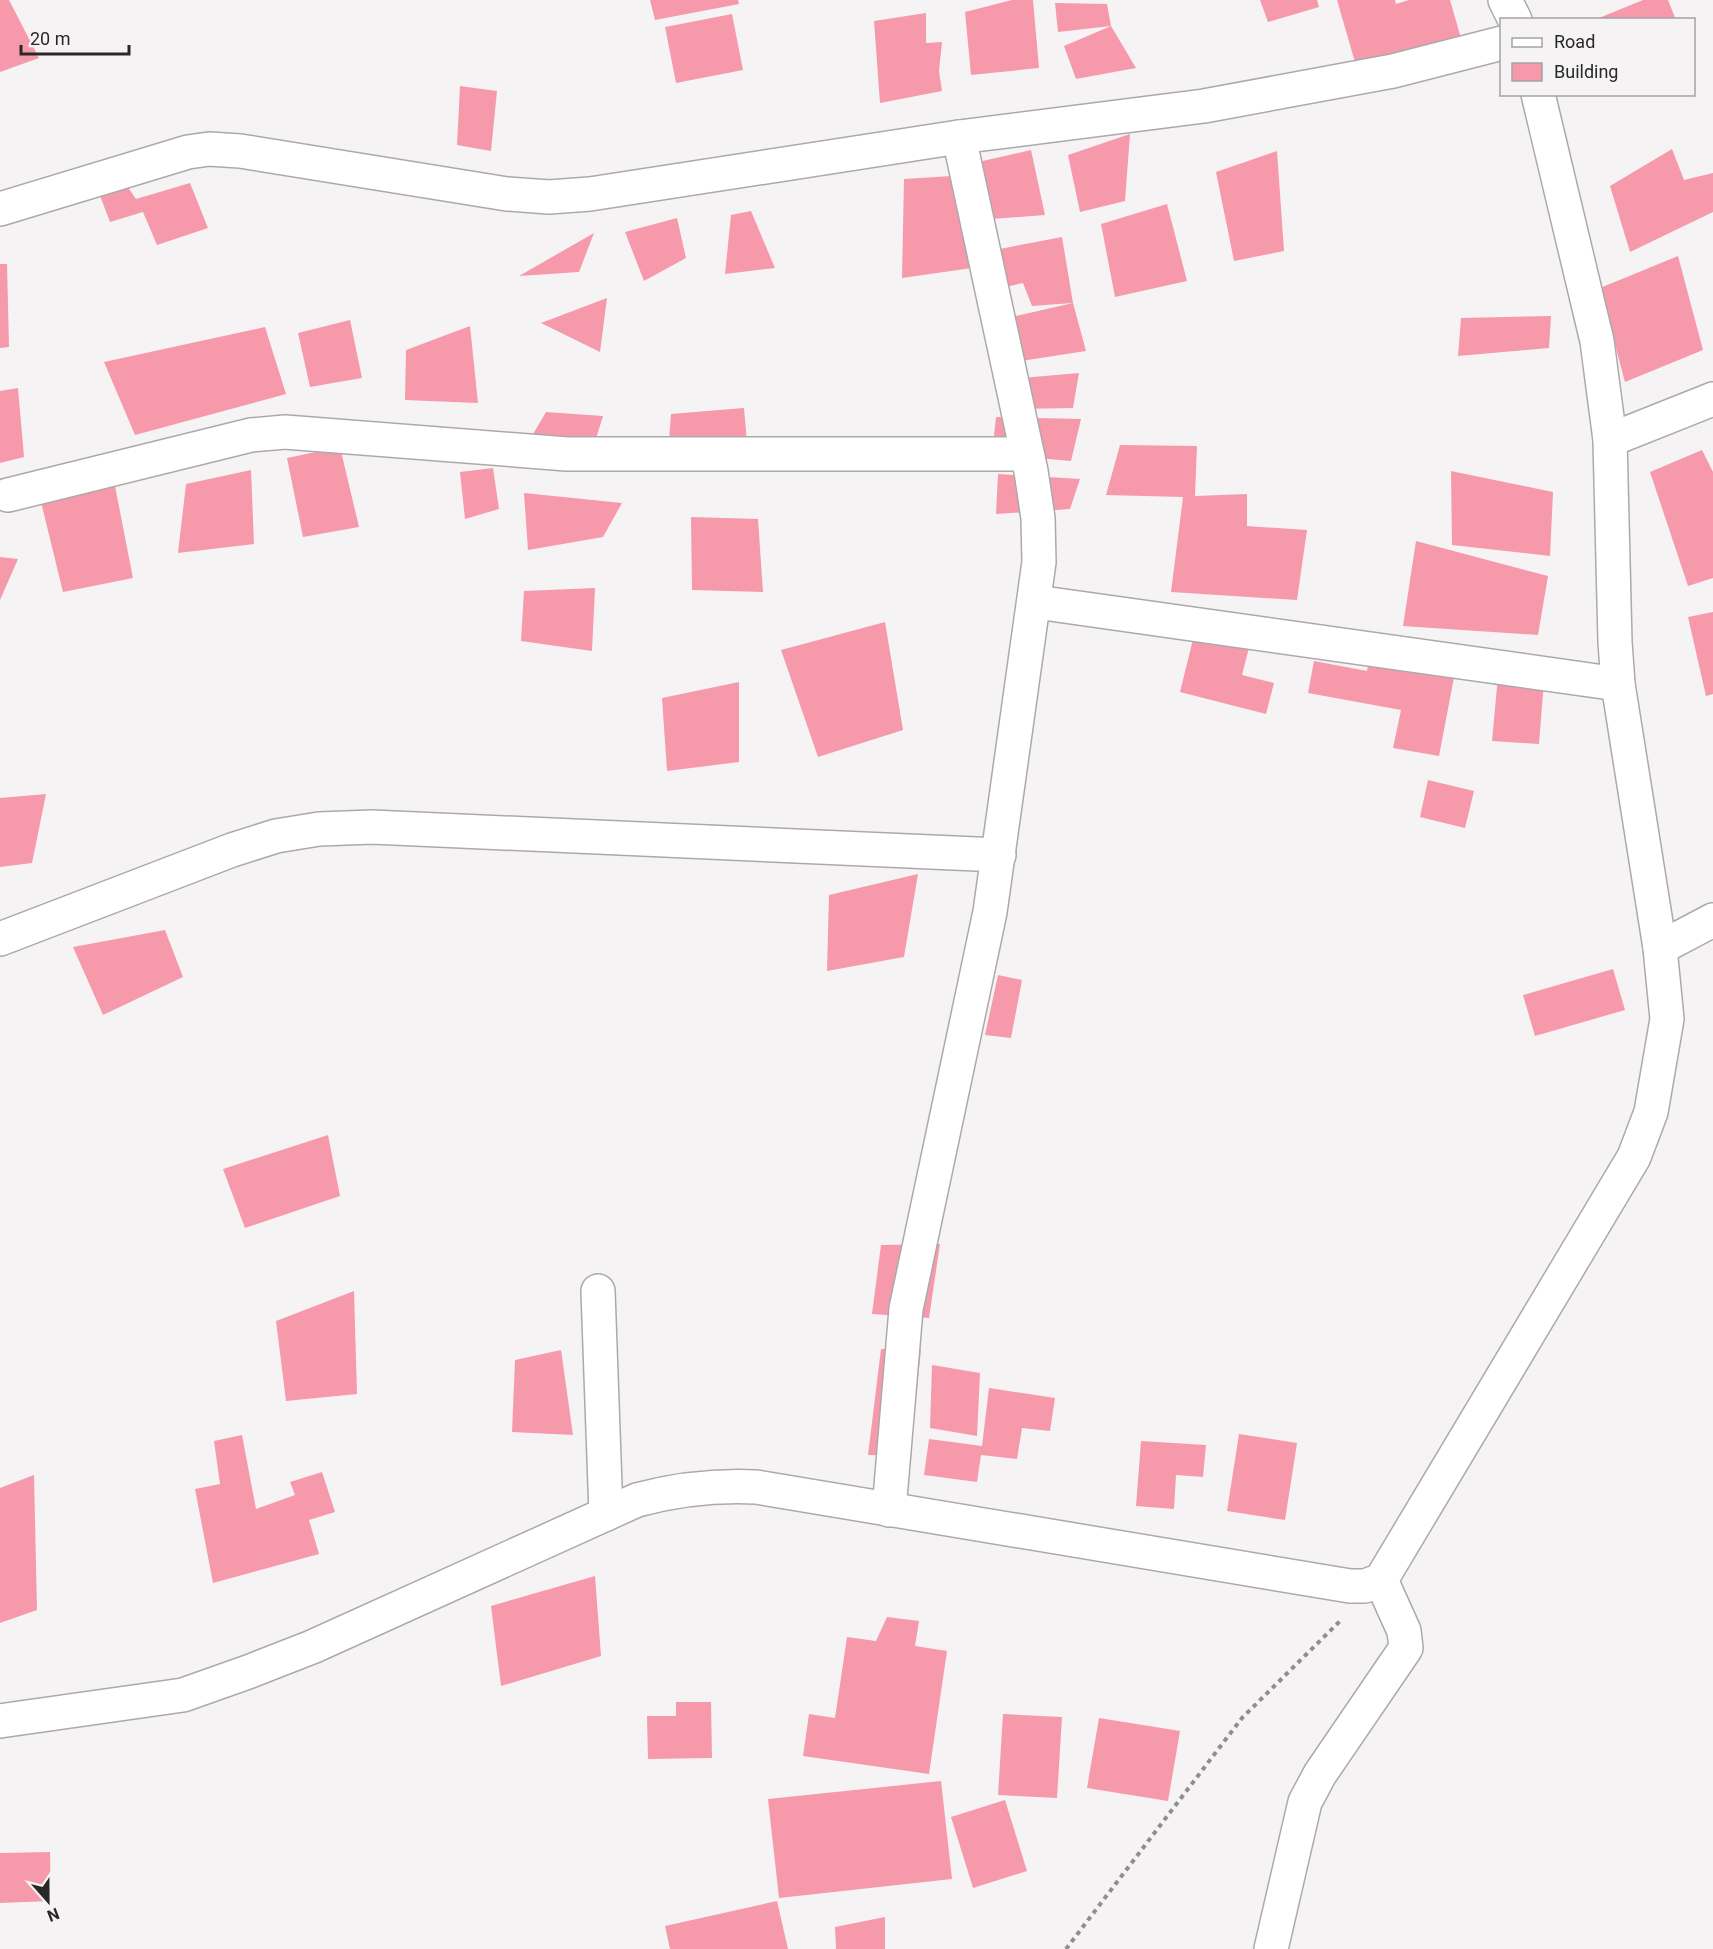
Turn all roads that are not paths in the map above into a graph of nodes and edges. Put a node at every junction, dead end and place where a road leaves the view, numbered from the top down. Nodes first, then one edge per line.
1 (1505, 0) edge
2 (1514, 18) edge
3 (1500, 44) edge
4 (1538, 96) edge
5 (959, 137) junction
6 (0, 209) edge
7 (1713, 399) edge
8 (1610, 440) junction
9 (1027, 454) junction
10 (8, 495) dead end
11 (1036, 602) junction
12 (1618, 684) junction
13 (999, 855) junction
14 (1713, 920) edge
15 (0, 939) edge
16 (1660, 948) junction
17 (598, 1291) dead end
18 (889, 1510) junction
19 (606, 1514) junction
20 (1381, 1580) junction
21 (0, 1721) edge
22 (1271, 1949) edge

1 - 2 street
3 - 5 street
4 - 8 street
5 - 6 street
5 - 9 street
7 - 8 street
8 - 12 street
9 - 10 street
9 - 11 street
11 - 12 street
11 - 13 street
12 - 16 street
13 - 15 street
13 - 18 street
14 - 16 street
16 - 20 street
17 - 19 street
18 - 19 street
18 - 20 street
19 - 21 street
20 - 22 street

